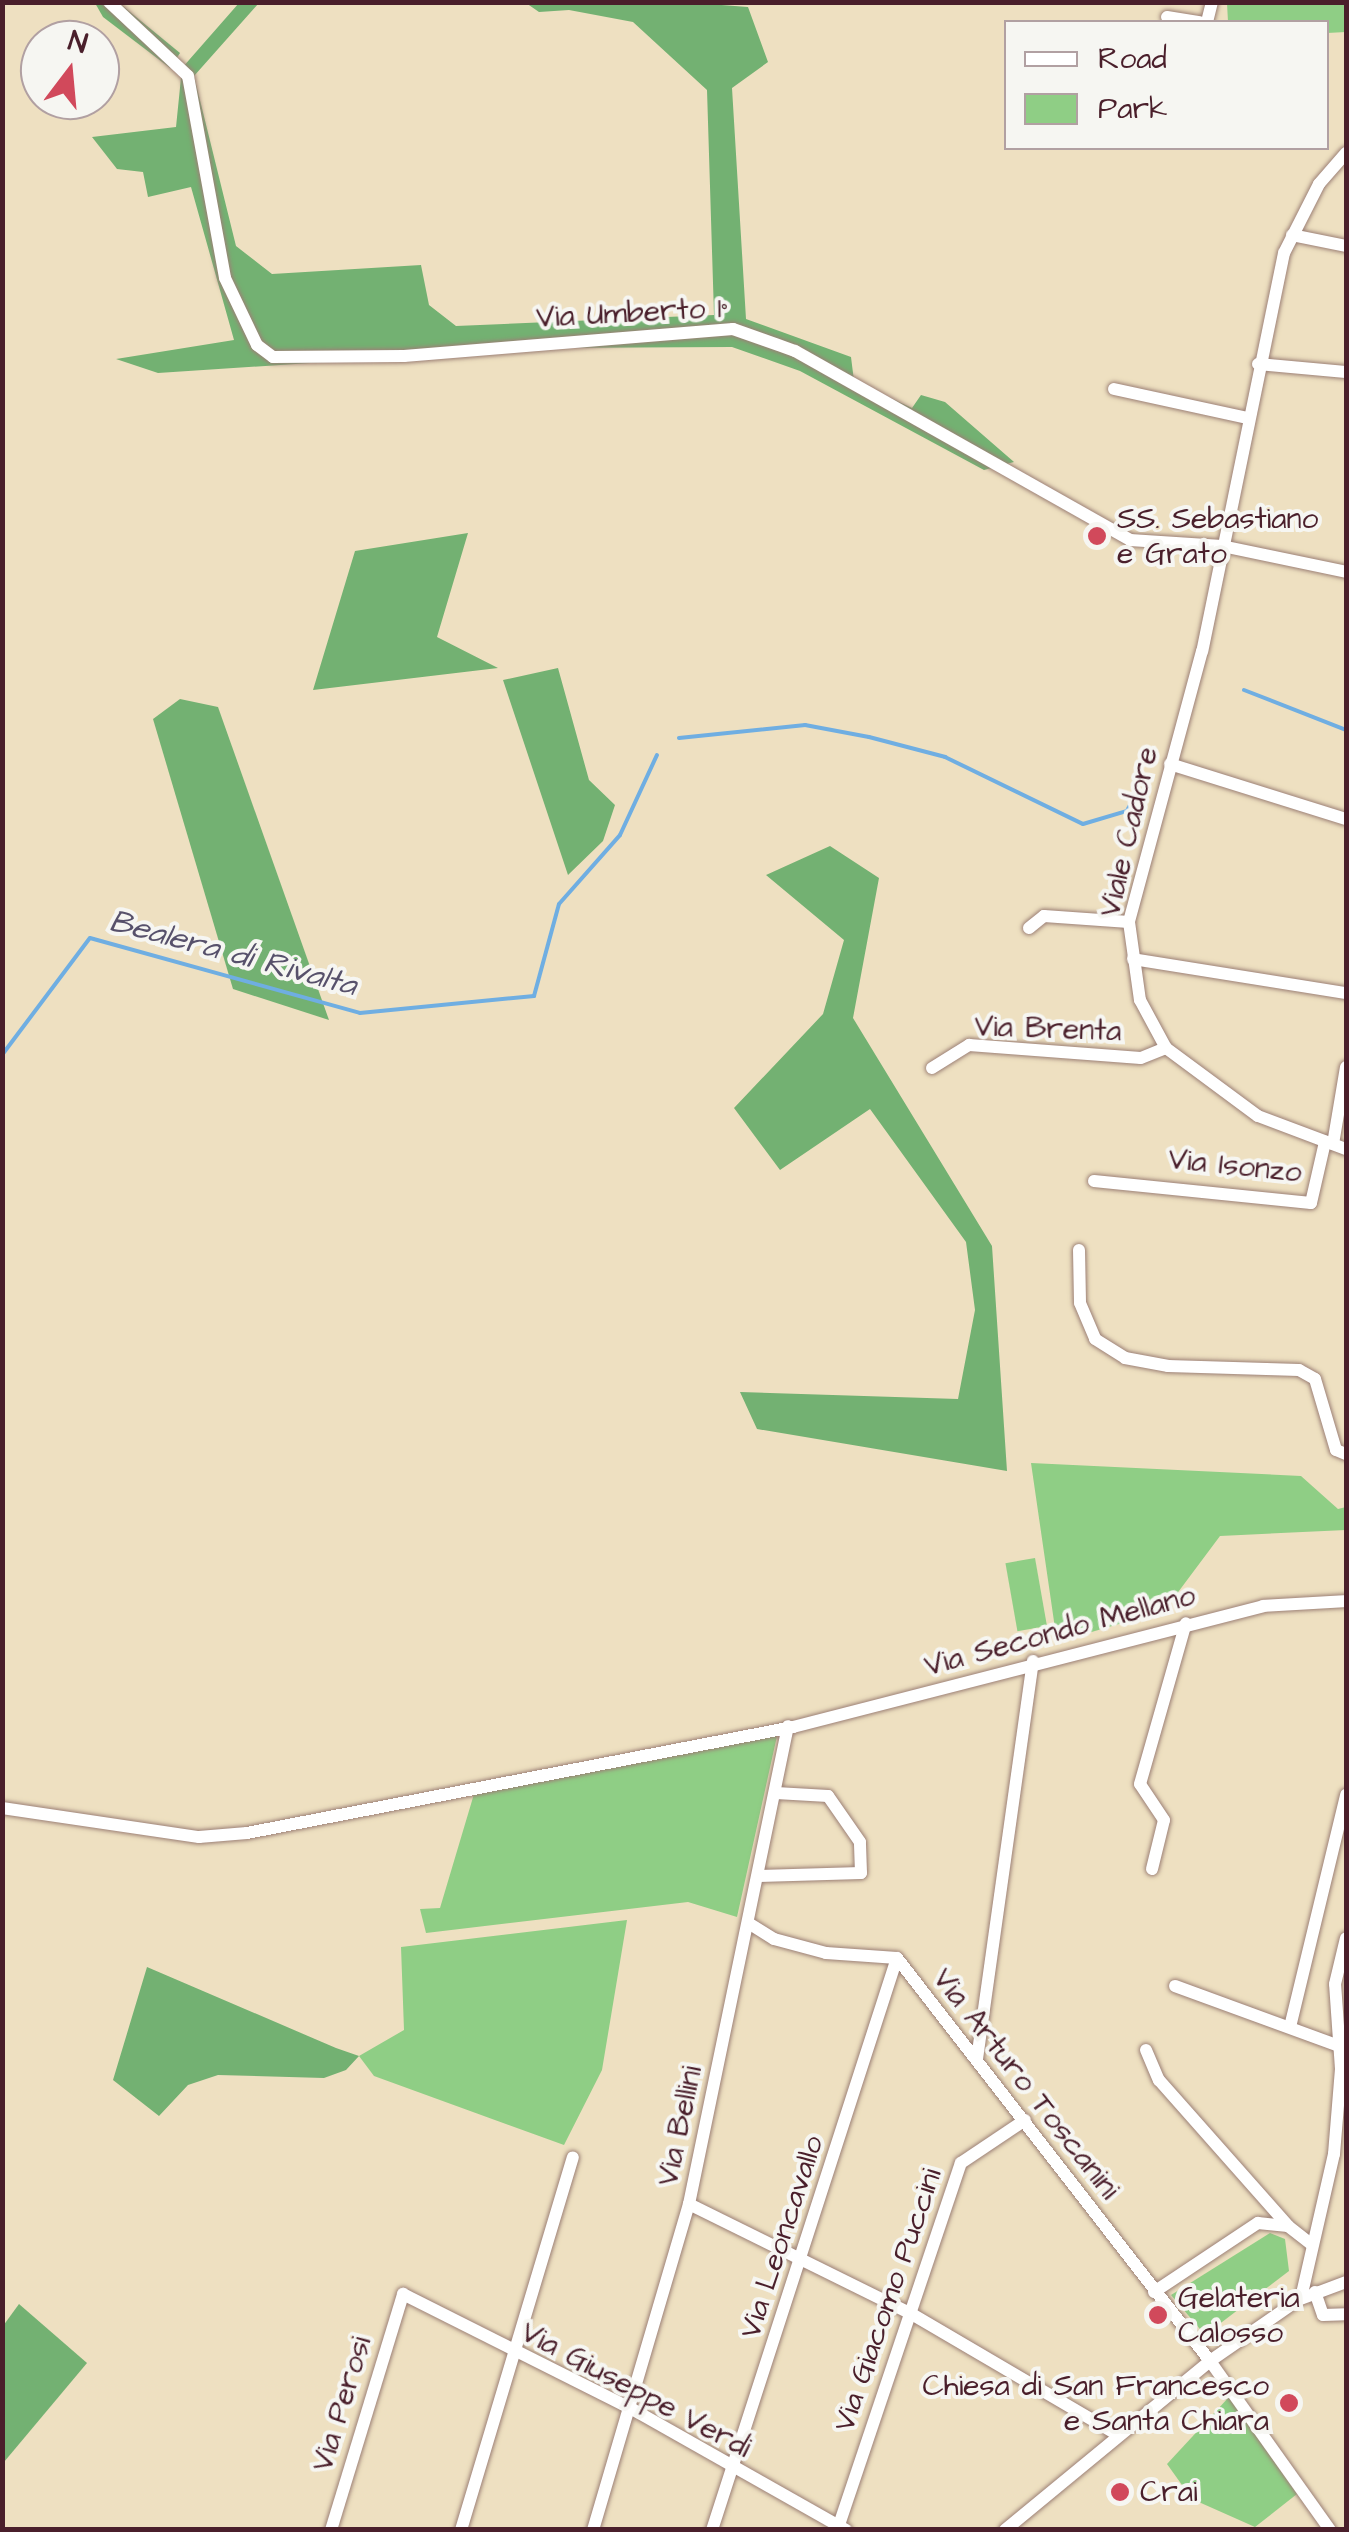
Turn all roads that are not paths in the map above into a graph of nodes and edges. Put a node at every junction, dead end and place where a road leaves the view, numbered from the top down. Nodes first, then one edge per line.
1 (109, 2) edge
2 (1167, 17) dead end
3 (1189, 20) edge
4 (1346, 153) edge
5 (1292, 234) junction
6 (1346, 246) edge
7 (1258, 364) junction
8 (1346, 372) edge
9 (1114, 389) dead end
10 (1247, 418) junction
11 (1222, 546) junction
12 (1346, 572) edge
13 (1170, 764) junction
14 (1346, 819) edge
15 (1129, 922) junction
16 (1029, 928) dead end
17 (1133, 959) junction
18 (1346, 992) edge
19 (1166, 1048) junction
20 (1346, 1067) edge
21 (932, 1068) dead end
22 (1335, 1145) edge
23 (1094, 1182) dead end
24 (1079, 1250) dead end
25 (1346, 1454) edge
26 (1346, 1601) edge
27 (1186, 1623) junction
28 (1033, 1661) junction
29 (788, 1726) junction
30 (776, 1793) junction
31 (1346, 1795) edge
32 (2, 1808) edge
33 (1152, 1869) dead end
34 (759, 1876) junction
35 (750, 1924) junction
36 (1346, 1938) edge
37 (897, 1958) junction
38 (1176, 1986) dead end
39 (1290, 2027) junction
40 (1339, 2046) junction
41 (1146, 2050) dead end
42 (977, 2059) junction
43 (1024, 2120) junction
44 (573, 2157) dead end
45 (689, 2204) junction
46 (1288, 2226) junction
47 (1311, 2244) junction
48 (802, 2256) junction
49 (1346, 2282) edge
50 (1154, 2292) junction
51 (404, 2294) joint
52 (1308, 2295) junction
53 (910, 2312) junction
54 (1346, 2314) edge
55 (515, 2354) junction
56 (1210, 2361) junction
57 (632, 2409) junction
58 (1116, 2434) junction
59 (734, 2470) junction
60 (842, 2527) edge
61 (331, 2530) edge
62 (461, 2530) edge
63 (594, 2530) edge
64 (712, 2530) edge
65 (1006, 2530) edge
66 (1330, 2530) edge

1 - 11 street, Via Umberto 1°
2 - 3 street
4 - 5 street, Viale Cadore
5 - 6 street
5 - 7 street, Viale Cadore
7 - 8 street
7 - 10 street, Viale Cadore
9 - 10 street
10 - 11 street, Viale Cadore
11 - 12 street, Via Umberto 1°
11 - 13 street, Viale Cadore
13 - 14 street
13 - 15 street, Viale Cadore
15 - 16 street
15 - 17 street, Viale Cadore
17 - 18 street
17 - 19 street, Viale Cadore
19 - 21 street, Via Brenta
19 - 22 street, Viale Cadore
20 - 22 street
22 - 23 street, Via Isonzo
24 - 25 street
26 - 27 street, Via Secondo Mellano
27 - 28 street, Via Secondo Mellano
27 - 33 street
28 - 29 street, Via Secondo Mellano
28 - 42 street
29 - 30 street, Via Bellini
29 - 32 street, Via Secondo Mellano
30 - 34 street, Via Bellini
30 - 34 street
31 - 39 street
34 - 35 street, Via Bellini
35 - 37 street, Via Arturo Toscanini
35 - 45 street, Via Bellini
36 - 40 street
37 - 42 street, Via Arturo Toscanini
37 - 48 street, Via Leoncavallo
38 - 39 street
39 - 40 street
40 - 47 street
41 - 46 street
42 - 43 street, Via Arturo Toscanini
43 - 50 street, Via Arturo Toscanini
43 - 53 street, Via Giacomo Puccini
44 - 55 street
45 - 48 street
45 - 57 street, Via Bellini
46 - 47 street
46 - 50 street
47 - 52 street
48 - 53 street
48 - 59 street, Via Leoncavallo
49 - 52 street
50 - 56 street, Via Arturo Toscanini
51 - 55 street, Via Giuseppe Verdi
51 - 61 street, Via Perosi
52 - 54 street
52 - 56 street
53 - 58 street
53 - 60 street, Via Giacomo Puccini
55 - 57 street, Via Giuseppe Verdi
55 - 62 street
56 - 58 street
56 - 66 street, Via Arturo Toscanini
57 - 59 street, Via Giuseppe Verdi
57 - 63 street, Via Bellini
58 - 65 street
59 - 60 street, Via Giuseppe Verdi
59 - 64 street, Via Leoncavallo

